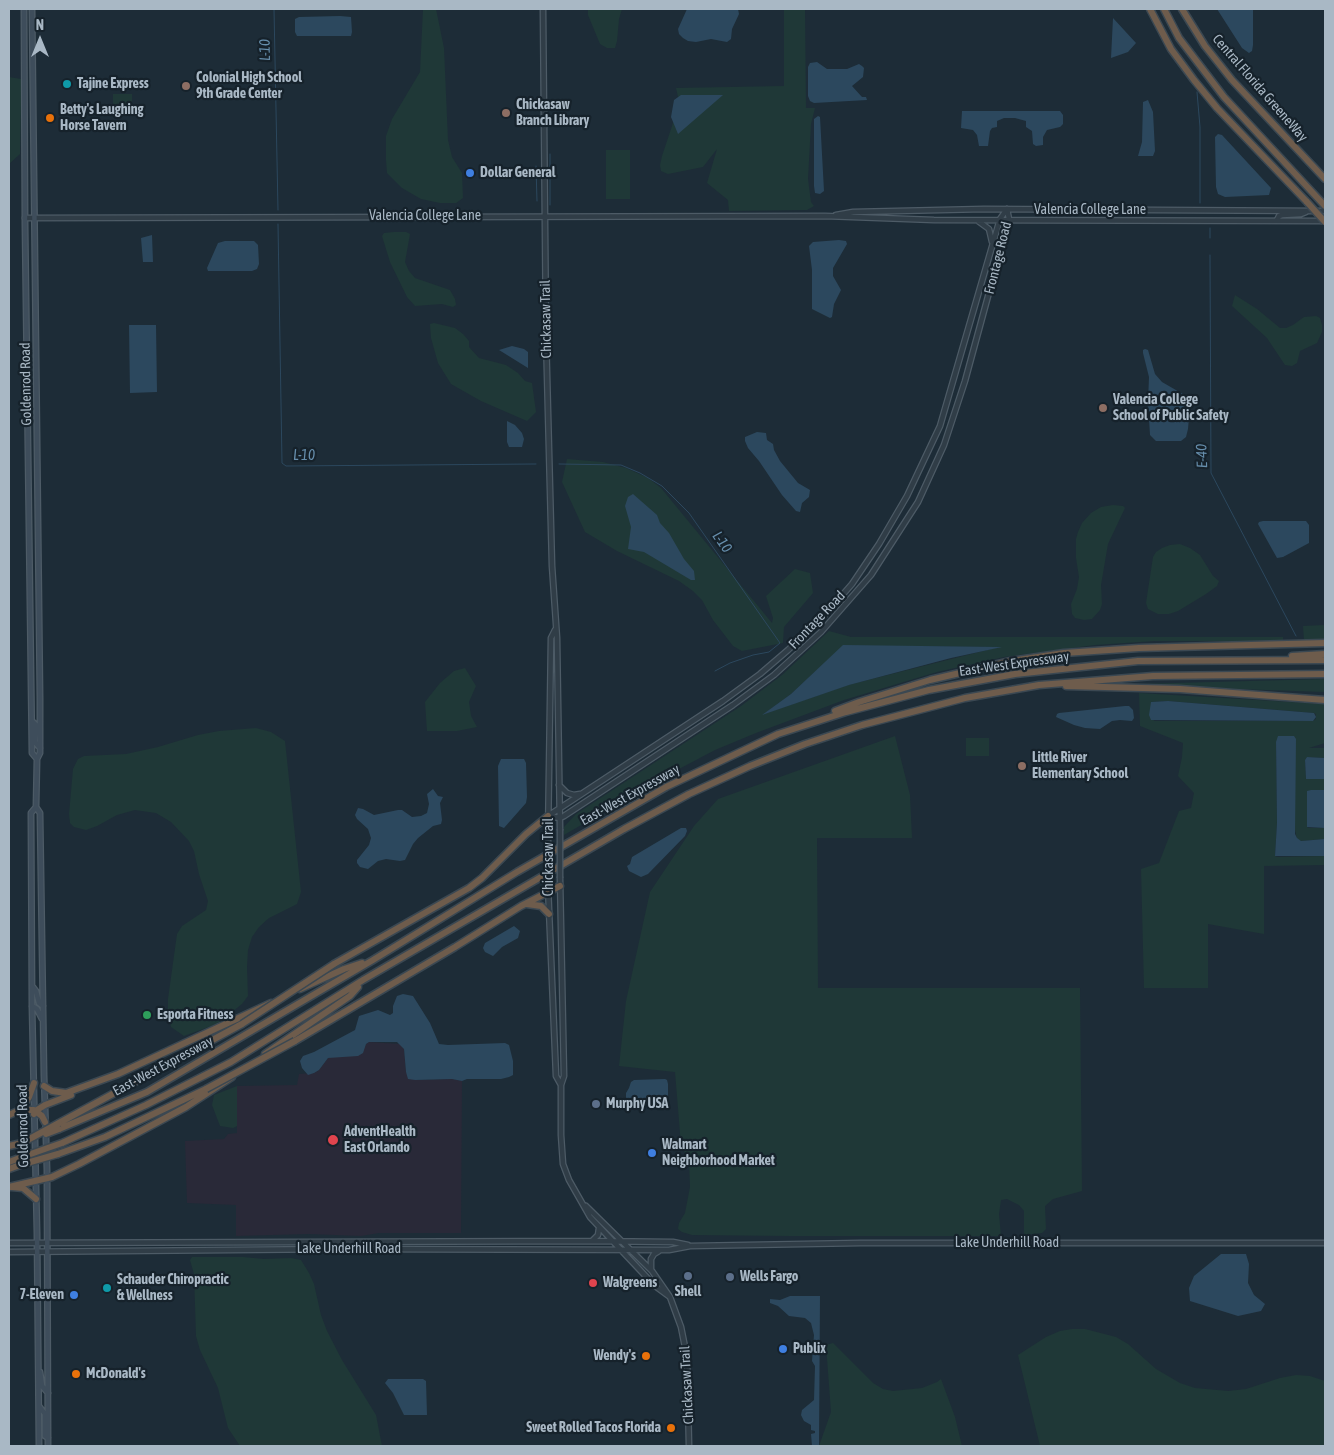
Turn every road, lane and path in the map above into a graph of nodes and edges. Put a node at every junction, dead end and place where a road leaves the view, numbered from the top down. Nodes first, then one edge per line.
1 (24, 9) edge
2 (32, 9) edge
3 (543, 9) edge
4 (1150, 9) edge
5 (1164, 9) edge
6 (1182, 9) edge
7 (25, 60) junction
8 (34, 70) junction
9 (1325, 179) edge
10 (1325, 206) edge
11 (1007, 209) junction
12 (1307, 211) junction
13 (1325, 211) edge
14 (544, 216) junction
15 (825, 216) junction
16 (26, 218) junction
17 (34, 218) junction
18 (1000, 219) junction
19 (1009, 219) junction
20 (977, 220) junction
21 (1277, 220) junction
22 (1325, 221) edge
23 (992, 249) junction
24 (27, 360) junction
25 (37, 372) junction
26 (29, 507) junction
27 (38, 519) junction
28 (29, 520) junction
29 (38, 530) junction
30 (31, 628) junction
31 (555, 629) junction
32 (39, 636) junction
33 (31, 641) junction
34 (1325, 644) edge
35 (39, 650) junction
36 (1325, 654) edge
37 (1226, 660) junction
38 (1325, 660) edge
39 (1325, 674) edge
40 (1040, 685) junction
41 (1325, 698) edge
42 (32, 721) junction
43 (778, 734) junction
44 (40, 748) junction
45 (37, 759) junction
46 (559, 784) junction
47 (581, 794) junction
48 (36, 808) junction
49 (559, 809) junction
50 (548, 816) junction
51 (560, 818) junction
52 (560, 886) junction
53 (549, 889) junction
54 (523, 905) junction
55 (549, 914) junction
56 (373, 960) junction
57 (363, 980) junction
58 (33, 987) junction
59 (32, 1006) junction
60 (43, 1006) junction
61 (43, 1022) junction
62 (118, 1074) junction
63 (34, 1083) junction
64 (561, 1085) junction
65 (44, 1086) junction
66 (45, 1105) junction
67 (20, 1110) junction
68 (35, 1112) junction
69 (9, 1115) edge
70 (45, 1122) junction
71 (59, 1126) junction
72 (9, 1146) edge
73 (9, 1162) edge
74 (9, 1169) edge
75 (47, 1178) junction
76 (35, 1180) junction
77 (9, 1187) edge
78 (36, 1199) junction
79 (584, 1204) junction
80 (599, 1226) junction
81 (406, 1241) junction
82 (466, 1241) junction
83 (592, 1241) junction
84 (613, 1241) junction
85 (623, 1241) junction
86 (37, 1242) junction
87 (46, 1242) junction
88 (268, 1242) junction
89 (274, 1242) junction
90 (9, 1243) edge
91 (1325, 1243) edge
92 (690, 1246) junction
93 (449, 1248) junction
94 (270, 1249) junction
95 (389, 1249) junction
96 (621, 1249) junction
97 (631, 1249) junction
98 (661, 1250) junction
99 (9, 1252) edge
100 (38, 1252) junction
101 (46, 1252) junction
102 (652, 1270) junction
103 (670, 1297) junction
104 (38, 1369) junction
105 (48, 1393) junction
106 (39, 1406) junction
107 (48, 1438) junction
108 (40, 1446) edge
109 (48, 1446) edge
110 (689, 1446) edge

1 - 7 main road, Goldenrod Road
2 - 8 main road, Goldenrod Road
3 - 14 street, Chickasaw Trail
4 - 22 highway, bridge
5 - 10 highway
6 - 9 highway, Central Florida GreeneWay
7 - 8 main road
7 - 16 main road, Goldenrod Road
8 - 17 main road, Goldenrod Road
11 - 12 street, Valencia College Lane
11 - 15 street, Valencia College Lane
11 - 18 street, Frontage Road
11 - 19 street, Frontage Road
12 - 13 street, Valencia College Lane
12 - 21 street
14 - 15 street, Valencia College Lane
14 - 17 street, Valencia College Lane
14 - 31 street, Chickasaw Trail
15 - 20 street, Valencia College Lane
16 - 17 street, Valencia College Lane
16 - 24 main road, Goldenrod Road
17 - 25 main road, Goldenrod Road
18 - 19 street, Valencia College Lane
18 - 20 street, Valencia College Lane
18 - 23 street, Frontage Road
19 - 21 street, Valencia College Lane
19 - 51 street, Frontage Road
20 - 23 street
21 - 22 street, Valencia College Lane
23 - 47 street, Frontage Road
24 - 25 main road
24 - 26 main road, Goldenrod Road
25 - 27 main road, Goldenrod Road
26 - 27 main road
26 - 28 main road, Goldenrod Road
27 - 29 main road, Goldenrod Road
28 - 29 main road
28 - 30 main road, Goldenrod Road
29 - 32 main road, Goldenrod Road
30 - 32 main road
30 - 33 main road, Goldenrod Road
31 - 46 street, Chickasaw Trail
31 - 50 street, Chickasaw Trail
32 - 35 main road, Goldenrod Road
33 - 35 main road
33 - 42 main road, Goldenrod Road
34 - 43 highway
35 - 44 main road, Goldenrod Road
36 - 37 highway
37 - 38 highway, East-West Expressway
37 - 43 highway, East-West Expressway
39 - 40 highway, East-West Expressway
40 - 41 highway
40 - 57 highway, East-West Expressway
42 - 44 main road
42 - 45 main road, Goldenrod Road
43 - 56 highway, East-West Expressway
44 - 45 main road, Goldenrod Road
45 - 48 main road, Goldenrod Road
46 - 47 street
46 - 49 street, Chickasaw Trail
47 - 49 street, Frontage Road
48 - 58 main road, Goldenrod Road
48 - 60 main road, Goldenrod Road
49 - 50 street, Frontage Road
49 - 51 street, Chickasaw Trail
50 - 51 street
50 - 53 street, Chickasaw Trail, bridge
50 - 71 highway, bridge
51 - 52 street, Chickasaw Trail, bridge
52 - 53 highway
52 - 64 street, Chickasaw Trail
53 - 54 highway
53 - 55 street, Chickasaw Trail
54 - 55 highway
54 - 74 highway, bridge
55 - 64 street, Chickasaw Trail
56 - 62 highway
56 - 71 highway, East-West Expressway
57 - 73 highway, East-West Expressway, bridge
57 - 75 highway
58 - 59 main road, Goldenrod Road
58 - 60 main road
59 - 61 main road
59 - 63 main road, Goldenrod Road
60 - 61 main road, Goldenrod Road
61 - 65 main road, Goldenrod Road
62 - 65 highway
62 - 66 highway
63 - 67 highway
63 - 68 main road, Goldenrod Road
64 - 79 street, Chickasaw Trail
65 - 66 main road, Goldenrod Road
66 - 68 highway
66 - 70 main road, Goldenrod Road
67 - 68 highway
67 - 69 highway
68 - 70 highway
68 - 76 main road, Goldenrod Road
70 - 75 main road, Goldenrod Road
71 - 72 highway, East-West Expressway, bridge
75 - 76 highway
75 - 87 main road, Goldenrod Road
76 - 77 highway
76 - 78 main road, Goldenrod Road
77 - 78 highway
78 - 86 main road, Goldenrod Road
79 - 80 street, Chickasaw Trail
79 - 85 street, Chickasaw Trail
80 - 83 street
80 - 84 street, Chickasaw Trail
81 - 82 street, Lake Underhill Road
81 - 89 street, Lake Underhill Road
81 - 95 street
82 - 83 street, Lake Underhill Road
82 - 93 street
83 - 84 street, Lake Underhill Road
84 - 85 street, Lake Underhill Road
84 - 96 street, Chickasaw Trail
85 - 92 street, Lake Underhill Road
85 - 97 street, Chickasaw Trail
86 - 87 street, Lake Underhill Road
86 - 90 street, Lake Underhill Road
86 - 100 main road, Goldenrod Road
87 - 88 street, Lake Underhill Road
87 - 101 main road, Goldenrod Road
88 - 89 street, Lake Underhill Road
88 - 94 street
89 - 94 street
91 - 92 street, Lake Underhill Road
92 - 98 street, Lake Underhill Road
93 - 95 street, Lake Underhill Road
93 - 96 street, Lake Underhill Road
94 - 95 street, Lake Underhill Road
94 - 101 street, Lake Underhill Road
96 - 97 street, Lake Underhill Road
96 - 103 street, Chickasaw Trail
97 - 98 street, Lake Underhill Road
97 - 102 street, Chickasaw Trail
98 - 102 street
99 - 100 street, Lake Underhill Road
100 - 101 street, Lake Underhill Road
100 - 104 main road, Goldenrod Road
101 - 105 main road, Goldenrod Road
102 - 103 street, Chickasaw Trail
103 - 110 street, Chickasaw Trail
104 - 105 main road
104 - 106 main road, Goldenrod Road
105 - 107 main road, Goldenrod Road
106 - 107 main road
106 - 108 main road, Goldenrod Road
107 - 109 main road, Goldenrod Road

